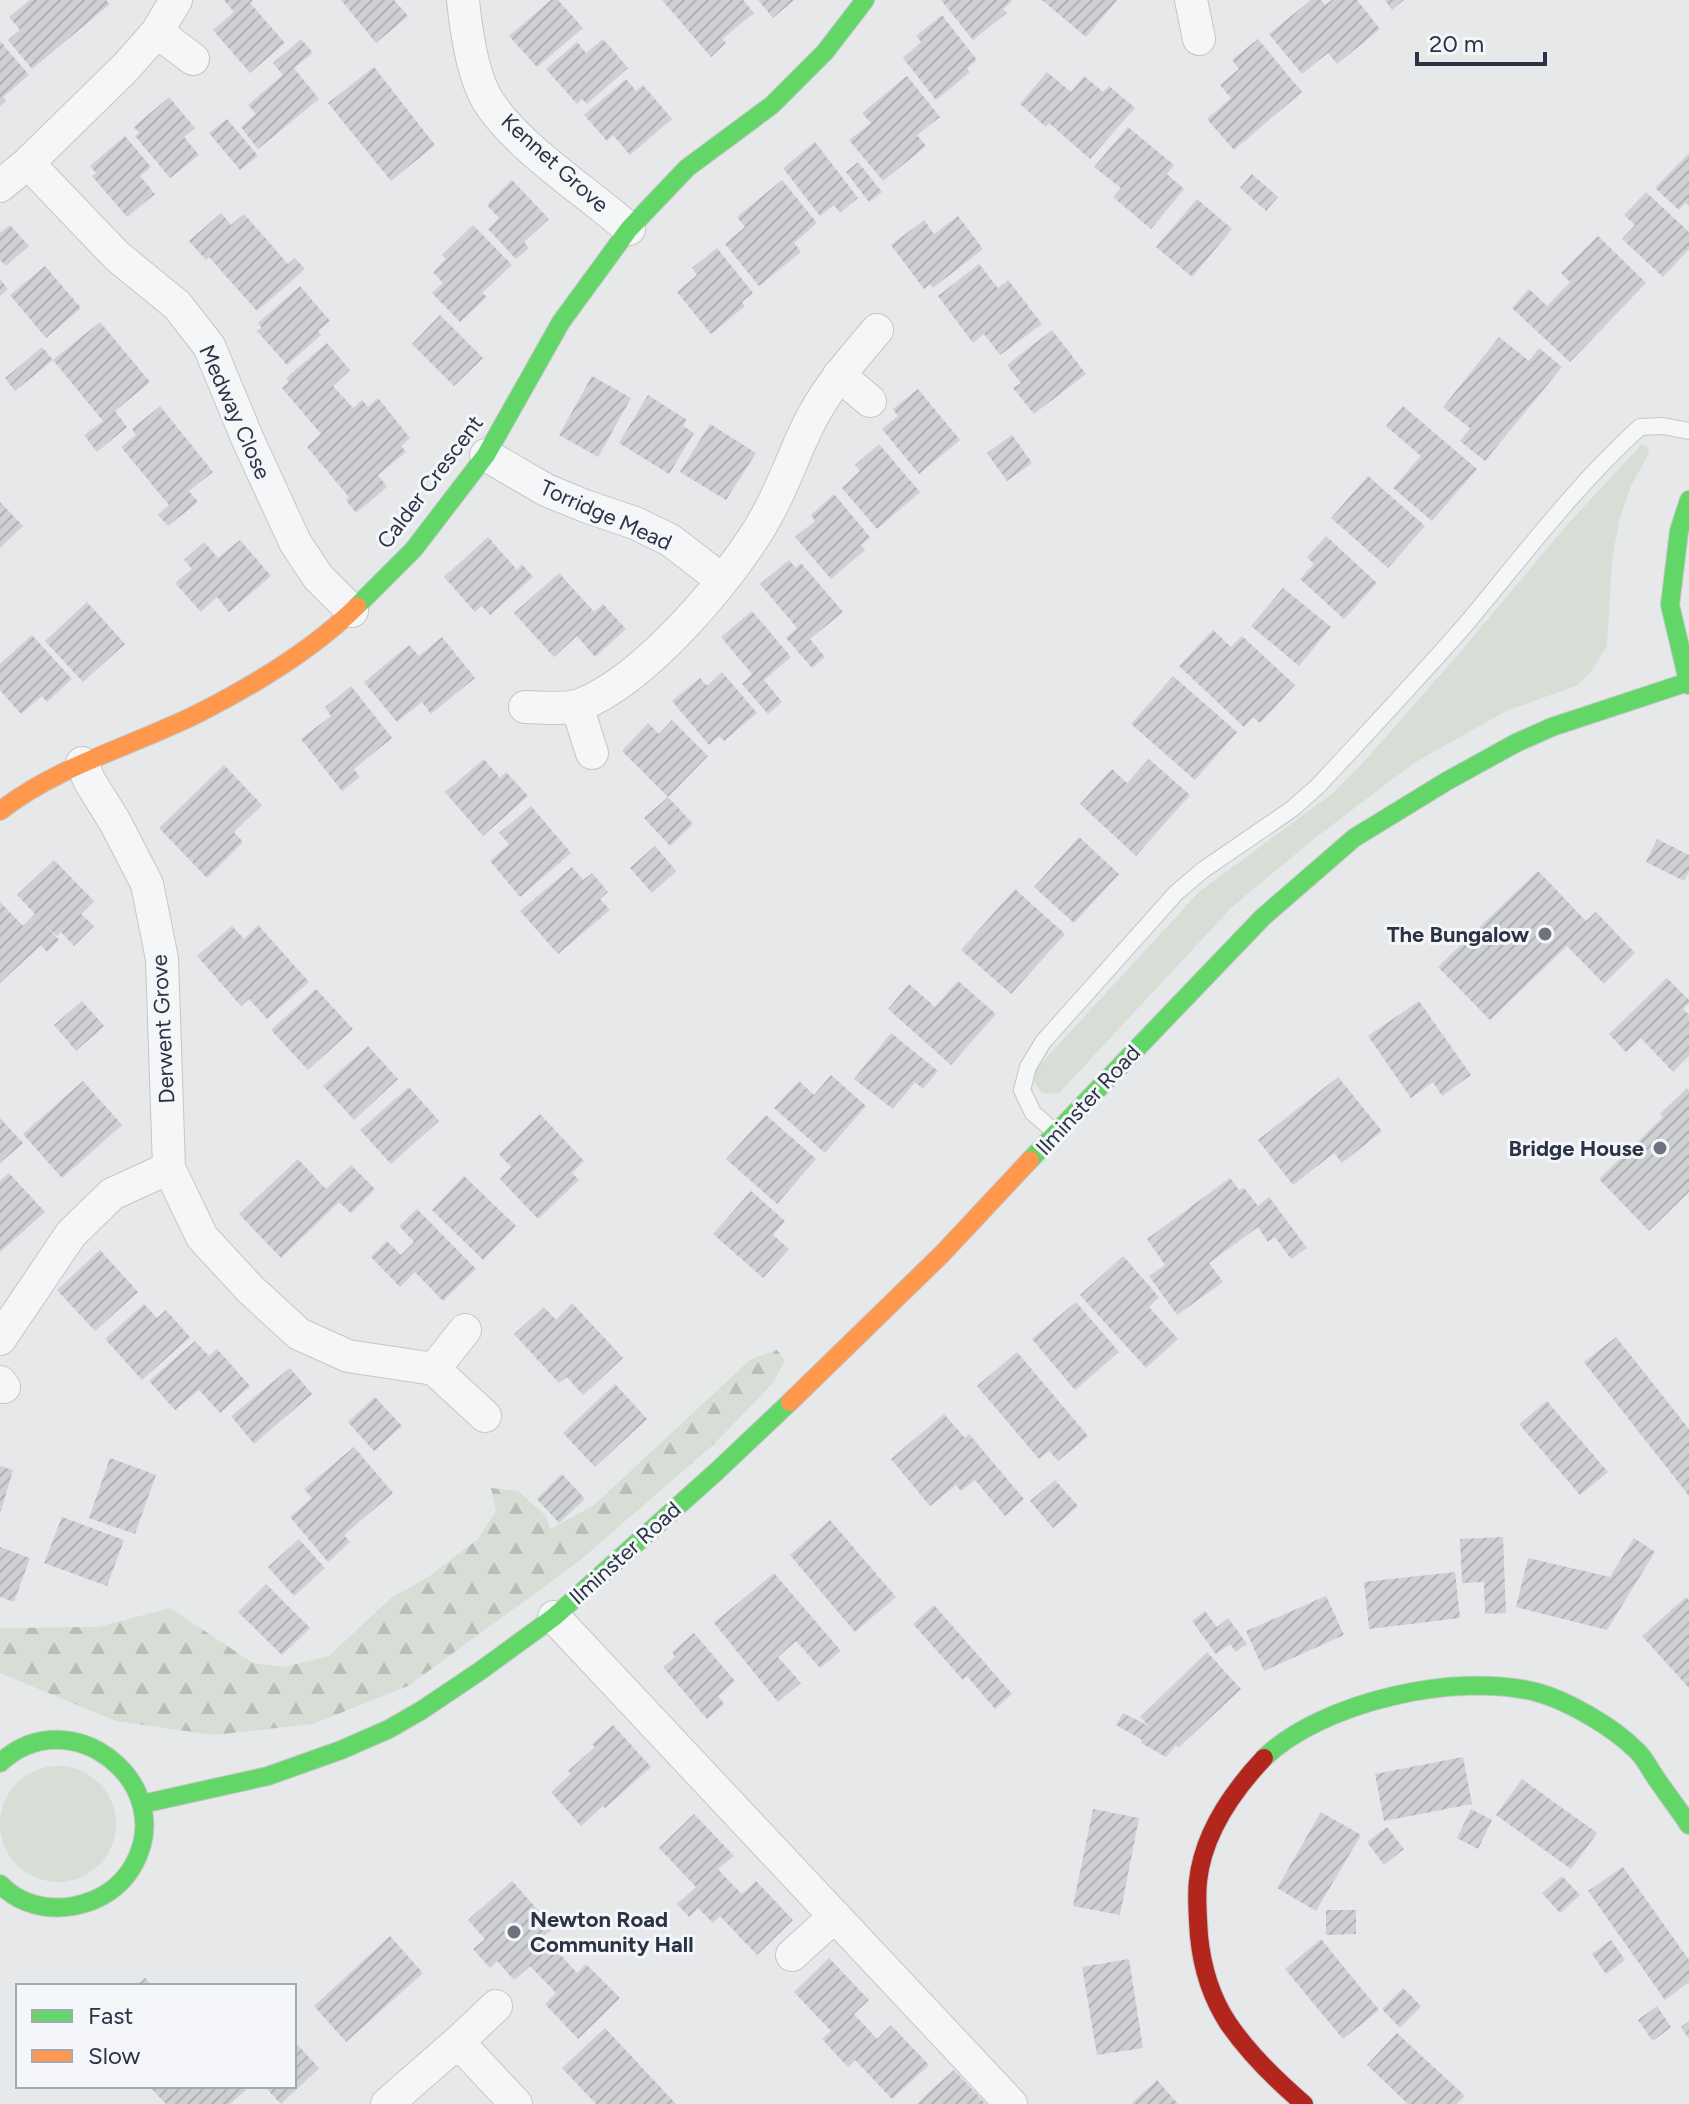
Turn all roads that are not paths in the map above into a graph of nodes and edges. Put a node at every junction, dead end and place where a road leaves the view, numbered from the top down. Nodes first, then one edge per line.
1 (176, 0) edge
2 (463, 0) edge
3 (865, 0) edge
4 (1191, 0) edge
5 (157, 32) junction
6 (1199, 39) dead end
7 (193, 59) dead end
8 (28, 163) junction
9 (0, 186) edge
10 (629, 229) junction
11 (877, 330) dead end
12 (839, 375) junction
13 (870, 401) dead end
14 (1689, 431) edge
15 (486, 455) junction
16 (1689, 500) edge
17 (722, 580) junction
18 (352, 611) junction
19 (1688, 683) edge
20 (577, 706) junction
21 (525, 707) dead end
22 (592, 753) dead end
23 (82, 763) junction
24 (0, 811) edge
25 (1057, 1133) junction
26 (169, 1168) junction
27 (465, 1330) dead end
28 (0, 1339) edge
29 (434, 1369) junction
30 (485, 1416) dead end
31 (554, 1617) junction
32 (1, 1759) edge
33 (142, 1804) junction
34 (1689, 1825) edge
35 (1, 1889) edge
36 (835, 1916) junction
37 (792, 1955) dead end
38 (496, 2006) dead end
39 (458, 2042) junction
40 (387, 2104) edge
41 (516, 2104) edge
42 (1011, 2104) edge
43 (1304, 2104) edge

1 - 5 street
2 - 10 street, Kennet Grove
3 - 10 street, Calder Crescent
4 - 6 street
5 - 7 street
5 - 8 street
8 - 9 street
8 - 18 street, Medway Close
10 - 15 street, Calder Crescent
11 - 12 street
12 - 13 street
12 - 17 street
14 - 25 lane
15 - 17 street, Torridge Mead
15 - 18 street, Calder Crescent
16 - 19 street
17 - 20 street
18 - 23 street, Calder Crescent
19 - 25 street, Ilminster Road
20 - 21 street
20 - 22 street
23 - 24 street, Calder Crescent
23 - 26 street, Derwent Grove
25 - 31 street, Ilminster Road
26 - 28 street
26 - 29 street, Derwent Grove
27 - 29 street
29 - 30 street
31 - 33 street, Ilminster Road
31 - 36 street, Ilminster Road
32 - 33 street
33 - 35 street
34 - 43 street
36 - 37 street
36 - 42 street, Ilminster Road
38 - 39 street
39 - 40 street
39 - 41 street

